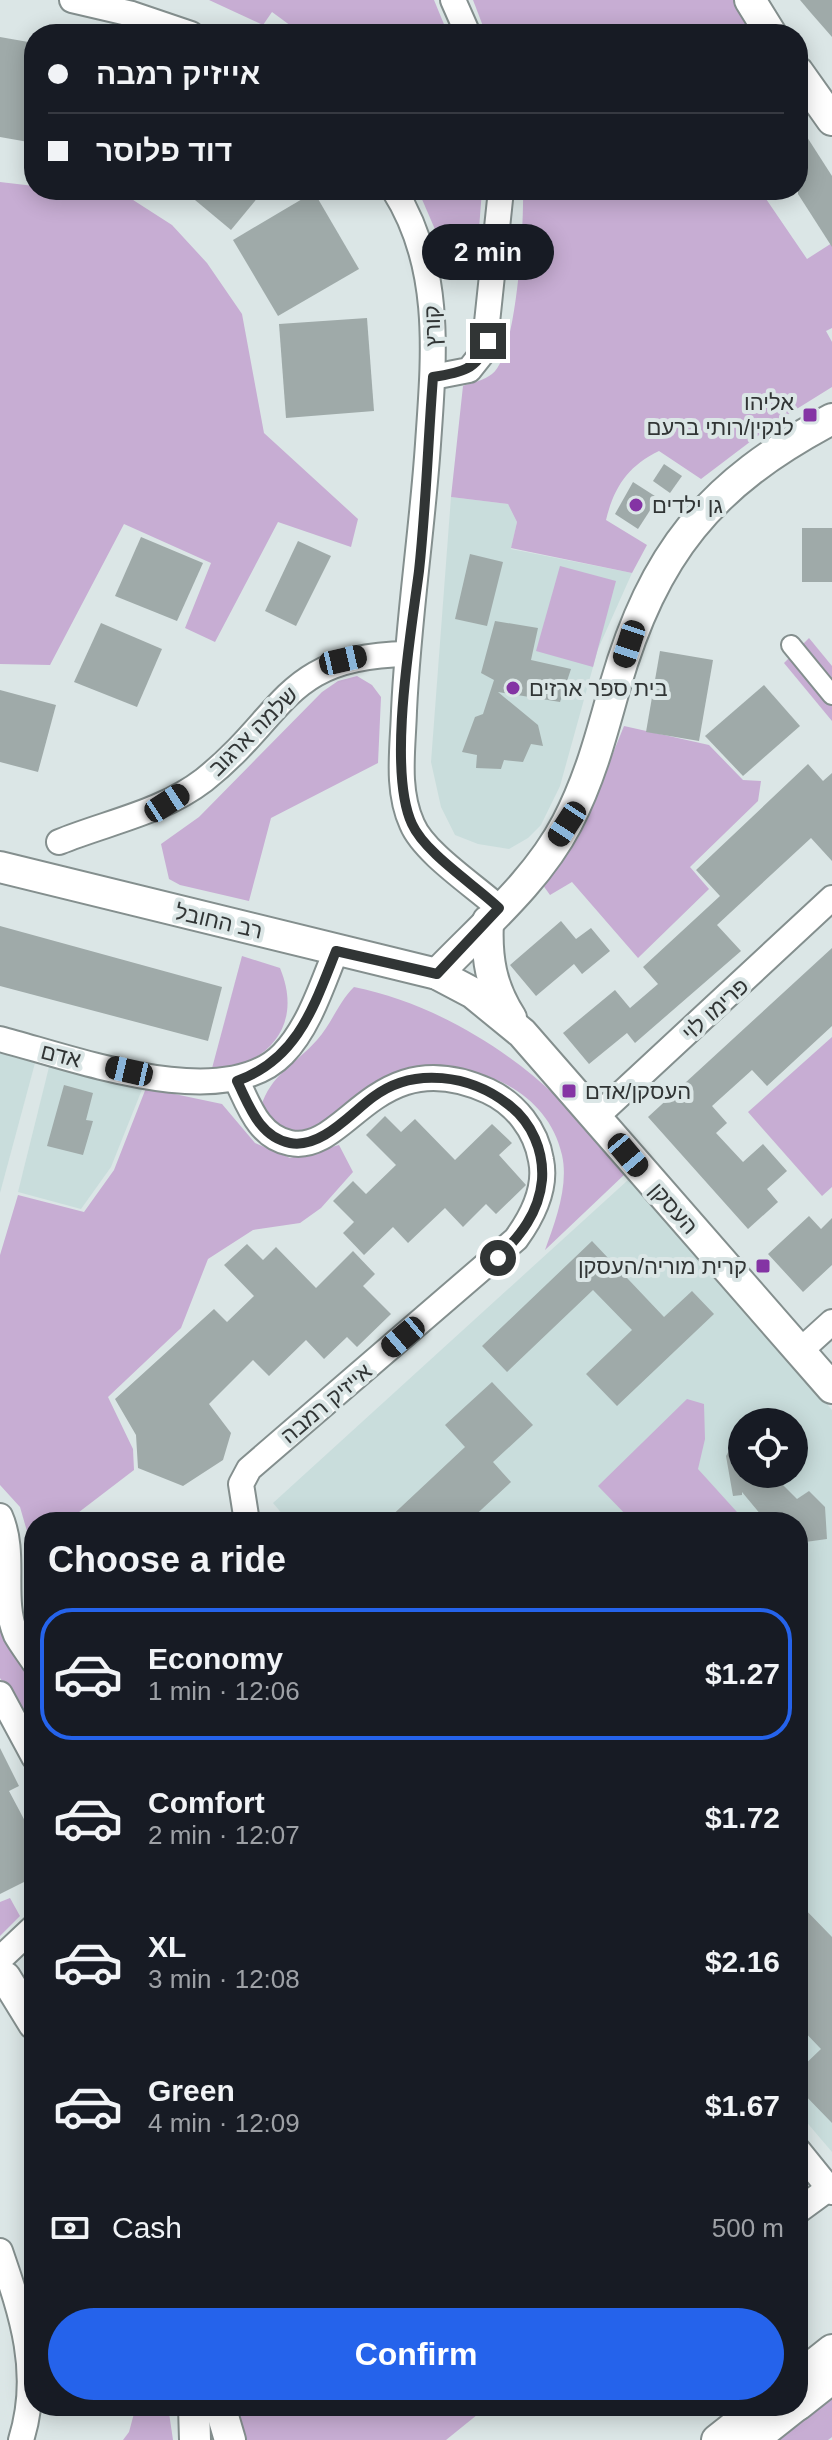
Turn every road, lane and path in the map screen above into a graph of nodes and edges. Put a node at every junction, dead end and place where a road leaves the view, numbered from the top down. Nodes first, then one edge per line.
1 (72, 0) edge
2 (453, 0) edge
3 (750, 0) edge
4 (162, 24) edge
5 (464, 24) edge
6 (765, 24) edge
7 (808, 86) edge
8 (832, 120) edge
9 (399, 200) edge
10 (500, 200) edge
11 (433, 377) junction
12 (832, 419) edge
13 (791, 645) dead end
14 (407, 654) junction
15 (832, 695) edge
16 (59, 842) dead end
17 (0, 867) edge
18 (832, 898) edge
19 (494, 914) junction
20 (336, 951) junction
21 (437, 974) junction
22 (522, 1033) junction
23 (0, 1039) edge
24 (237, 1081) junction
25 (596, 1117) junction
26 (832, 1322) edge
27 (800, 1351) junction
28 (832, 1388) edge
29 (245, 1512) edge
30 (0, 1516) edge
31 (24, 1647) edge
32 (0, 1694) edge
33 (24, 1738) edge
34 (24, 1940) edge
35 (2, 1969) edge
36 (24, 1996) edge
37 (24, 2007) edge
38 (808, 2162) edge
39 (831, 2188) edge
40 (808, 2204) edge
41 (0, 2251) edge
42 (24, 2326) edge
43 (832, 2350) edge
44 (808, 2369) edge
45 (832, 2378) edge
46 (808, 2397) edge
47 (29, 2416) edge
48 (194, 2416) edge
49 (223, 2416) edge
50 (747, 2416) edge
51 (783, 2416) edge
52 (21, 2440) edge
53 (195, 2440) edge
54 (230, 2440) edge
55 (717, 2440) edge
56 (753, 2440) edge

1 - 4 street
2 - 5 street
3 - 6 street
7 - 8 street
9 - 11 street, קורץ
10 - 11 street
11 - 14 street, קורץ
12 - 19 street
13 - 15 street
14 - 16 street, שלמה ארגוב
14 - 19 street, קורץ
17 - 20 street, רב החובל
18 - 25 street, פרימו לוי
19 - 21 street
19 - 22 street
20 - 21 street, רב החובל
20 - 24 street, אדם
21 - 22 street, העסקן
22 - 25 street, העסקן
23 - 24 street, אדם
24 - 29 street, אייזיק רמבה
25 - 27 street, העסקן
26 - 27 street
27 - 28 street, העסקן
30 - 31 street
32 - 33 street
34 - 35 street
35 - 36 street
35 - 37 street
38 - 39 street
39 - 40 street
41 - 42 street
43 - 44 street
45 - 46 street
47 - 52 street
48 - 53 street
49 - 54 street
50 - 55 street
51 - 56 street

